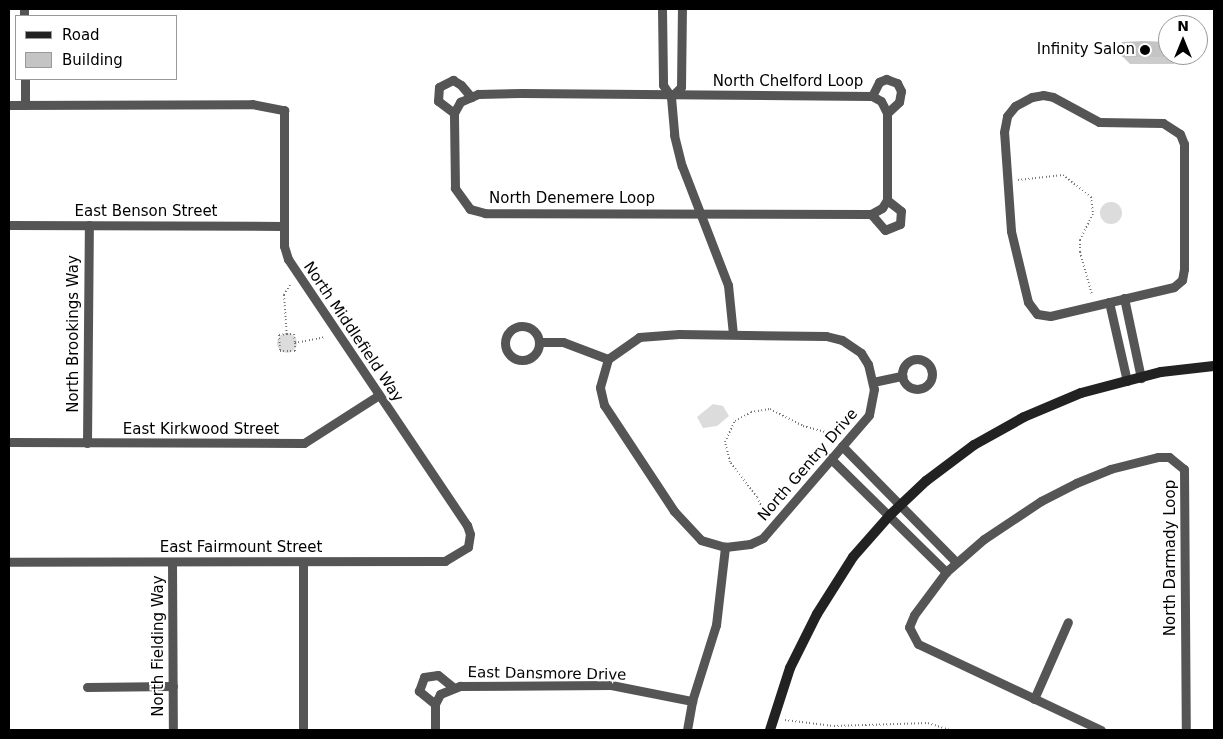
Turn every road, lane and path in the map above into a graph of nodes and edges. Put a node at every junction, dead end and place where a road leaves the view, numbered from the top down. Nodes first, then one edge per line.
1 (662, 9) edge
2 (682, 9) edge
3 (25, 80) edge
4 (671, 96) junction
5 (872, 96) junction
6 (471, 97) junction
7 (9, 105) edge
8 (25, 105) junction
9 (887, 112) junction
10 (454, 113) junction
11 (1015, 181) dead end
12 (887, 200) junction
13 (701, 213) junction
14 (871, 214) junction
15 (9, 226) edge
16 (89, 226) junction
17 (284, 226) junction
18 (290, 285) dead end
19 (1092, 295) dead end
20 (1124, 298) junction
21 (1109, 302) junction
22 (287, 334) junction
23 (733, 334) junction
24 (326, 337) dead end
25 (539, 342) dead end
26 (295, 343) junction
27 (608, 359) junction
28 (1214, 366) edge
29 (902, 376) dead end
30 (1141, 378) junction
31 (1127, 381) junction
32 (873, 382) junction
33 (379, 396) junction
34 (838, 435) dead end
35 (9, 442) edge
36 (87, 443) junction
37 (842, 446) junction
38 (830, 458) junction
39 (900, 505) junction
40 (890, 515) junction
41 (767, 517) dead end
42 (468, 547) joint
43 (725, 547) junction
44 (9, 562) edge
45 (172, 562) junction
46 (956, 562) junction
47 (303, 563) junction
48 (946, 572) junction
49 (1068, 622) dead end
50 (173, 686) junction
51 (87, 687) dead end
52 (453, 687) junction
53 (1034, 699) junction
54 (692, 701) junction
55 (435, 704) junction
56 (785, 720) dead end
57 (173, 730) edge
58 (304, 730) edge
59 (435, 730) edge
60 (687, 730) edge
61 (770, 730) edge
62 (949, 730) edge
63 (1101, 730) edge
64 (1186, 730) edge

1 - 4 street
2 - 4 street
3 - 8 street
4 - 5 street, North Chelford Loop
4 - 6 street
4 - 13 street
5 - 9 street, North Chelford Loop
5 - 9 street
6 - 10 street
6 - 10 street
7 - 8 street
8 - 17 street, North Middlefield Way
9 - 12 street
10 - 13 street, North Denemere Loop
11 - 19 path
12 - 14 street
12 - 14 street
13 - 14 street
13 - 23 street
15 - 16 street, East Benson Street
16 - 17 street, East Benson Street
16 - 36 street, North Brookings Way
17 - 33 street, North Middlefield Way
18 - 22 path
20 - 21 street
20 - 21 street
20 - 30 street
21 - 31 street
22 - 26 path
22 - 26 path
23 - 27 street
23 - 32 street
24 - 26 path
25 - 27 street
27 - 43 street
28 - 30 street
29 - 32 street
30 - 31 street
31 - 39 street
32 - 37 street, North Gentry Drive
33 - 36 street, East Kirkwood Street
33 - 42 street, North Middlefield Way
34 - 41 path
35 - 36 street, East Kirkwood Street
37 - 38 street, North Gentry Drive
37 - 39 street
38 - 40 street
38 - 43 street, North Gentry Drive
39 - 40 street
39 - 46 street
40 - 48 street
40 - 61 street
42 - 47 street, East Fairmount Street
43 - 54 street
44 - 45 street, East Fairmount Street
45 - 47 street, East Fairmount Street
45 - 50 street, North Fielding Way
46 - 48 street, North Darmady Loop
46 - 64 street, North Darmady Loop
47 - 58 street
48 - 53 street, North Darmady Loop
49 - 53 street
50 - 51 street
50 - 57 street, North Fielding Way
52 - 54 street, East Dansmore Drive
52 - 55 street, East Dansmore Drive
52 - 55 street
53 - 63 street, North Darmady Loop
54 - 60 street
55 - 59 street
56 - 62 path

